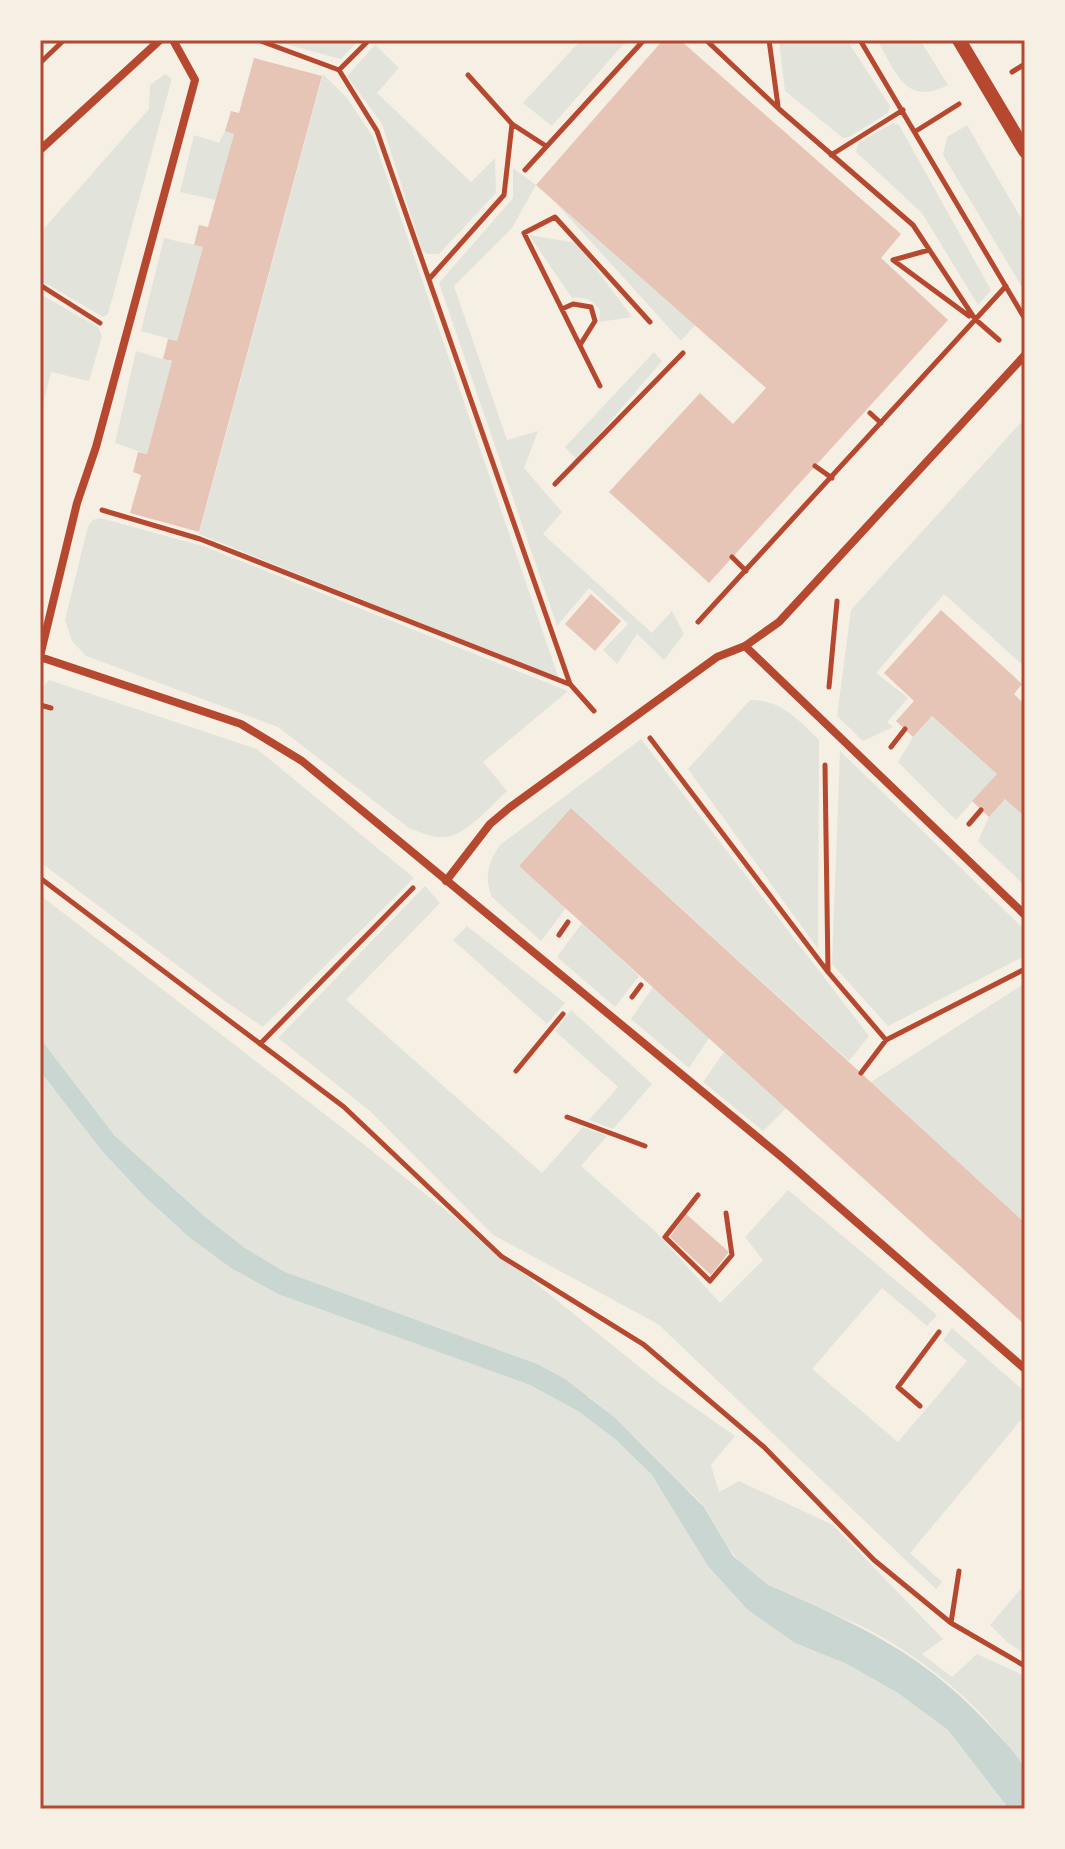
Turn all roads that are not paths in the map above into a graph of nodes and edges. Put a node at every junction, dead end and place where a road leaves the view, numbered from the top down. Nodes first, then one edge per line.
1 (160, 40) edge
2 (173, 40) edge
3 (959, 40) edge
4 (40, 150) edge
5 (1025, 151) edge
6 (1023, 357) edge
7 (745, 646) junction
8 (40, 656) edge
9 (446, 881) junction
10 (1025, 915) edge
11 (1025, 1369) edge

1 - 4 street
2 - 8 street
3 - 5 street
6 - 7 street
7 - 9 street
7 - 10 street
8 - 9 street
9 - 11 street

